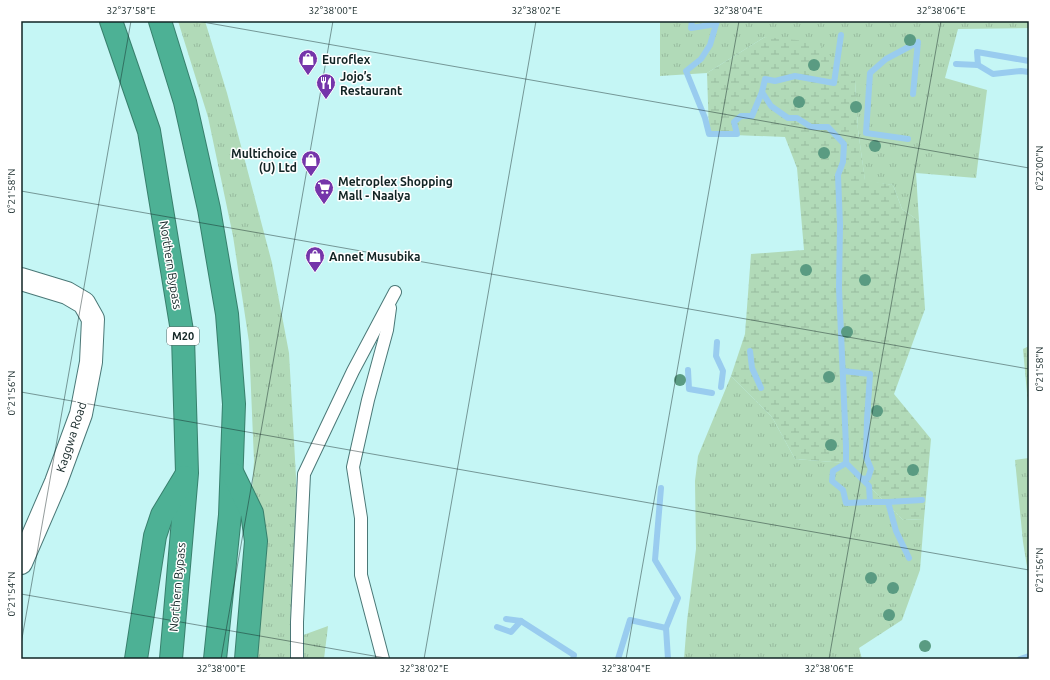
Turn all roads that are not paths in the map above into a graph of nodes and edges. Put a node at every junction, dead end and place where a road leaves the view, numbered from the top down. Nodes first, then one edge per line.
1 (111, 21) edge
2 (160, 21) edge
3 (21, 279) edge
4 (231, 471) junction
5 (187, 473) junction
6 (21, 563) edge
7 (136, 659) edge
8 (171, 659) edge
9 (215, 659) edge
10 (246, 659) edge
11 (297, 659) edge
12 (383, 659) edge

1 - 5 highway, Northern Bypass / M20
2 - 4 highway
3 - 6 street, Kaggwa Road
4 - 9 highway
4 - 10 highway
5 - 7 highway
5 - 8 highway, Northern Bypass / M20
11 - 12 lane

